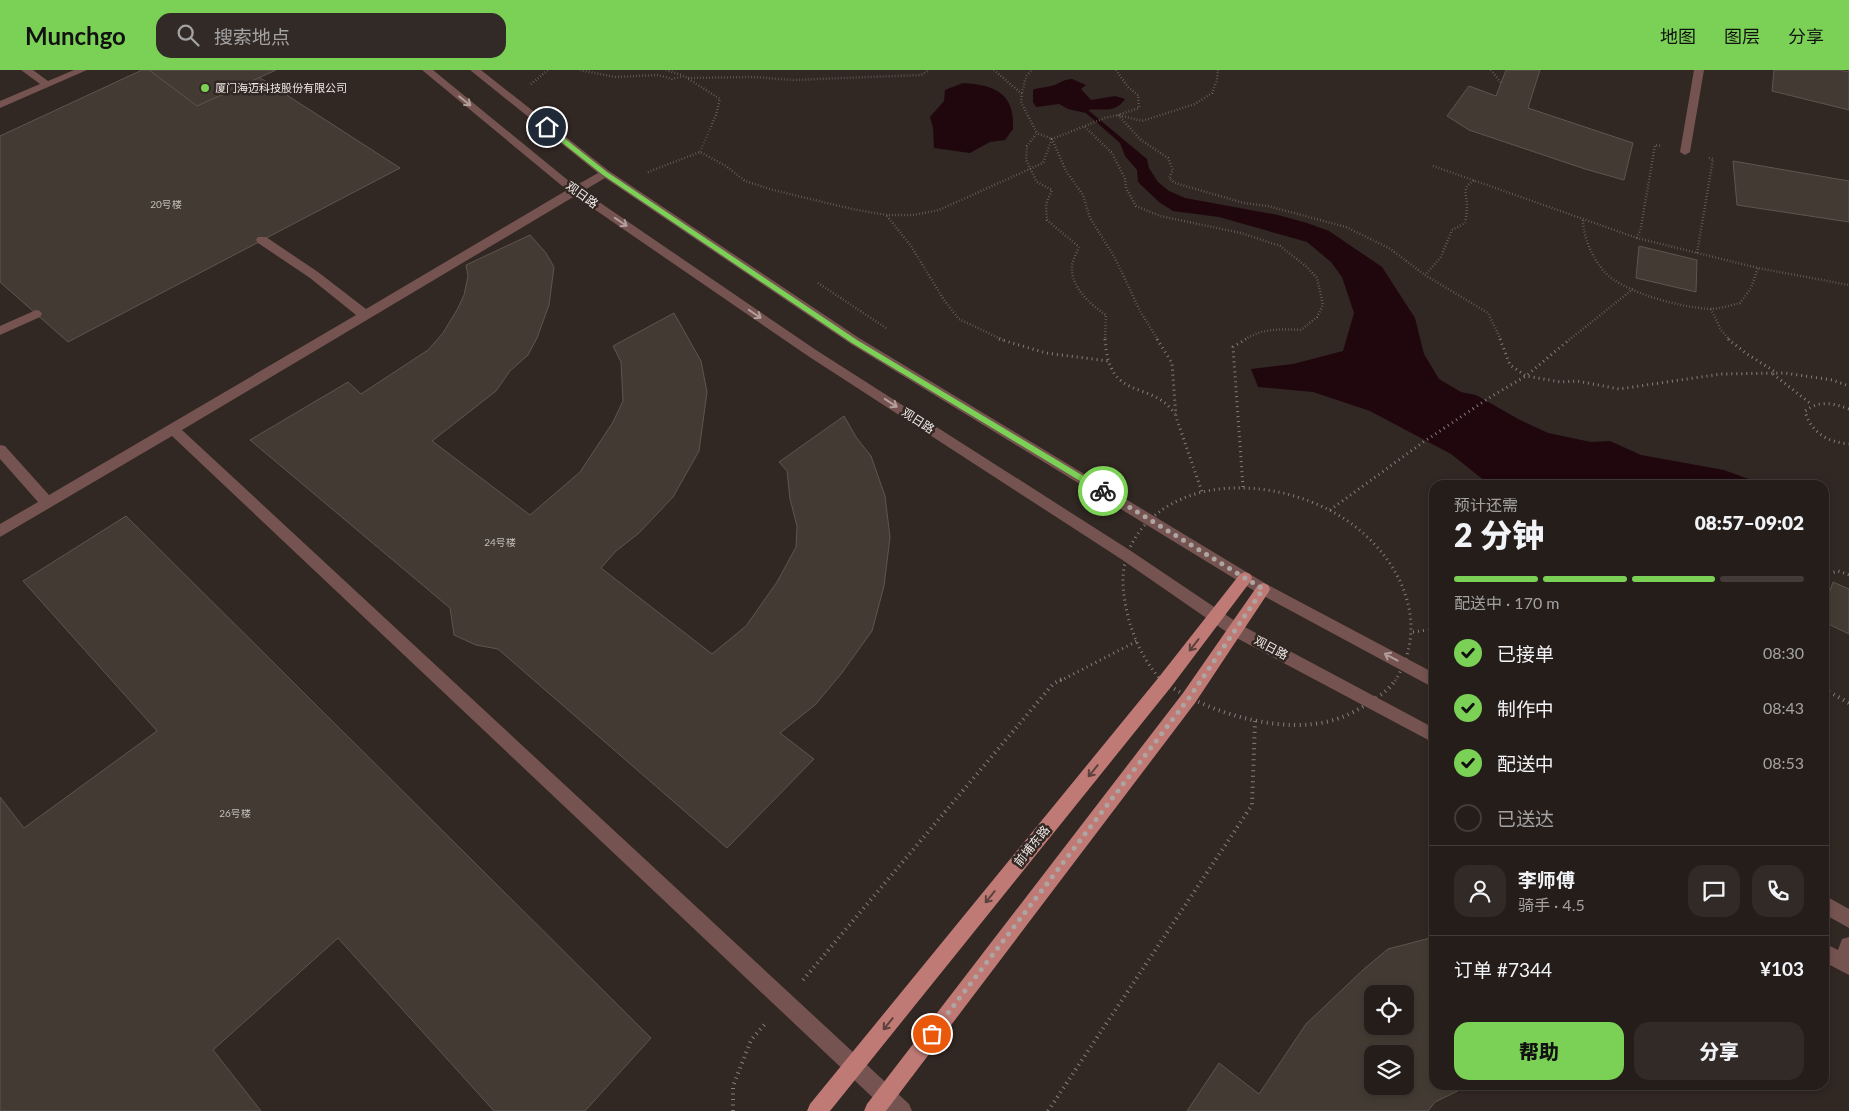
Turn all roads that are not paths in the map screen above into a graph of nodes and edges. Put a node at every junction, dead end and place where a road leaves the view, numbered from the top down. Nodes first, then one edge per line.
1 (26, 70) edge
2 (82, 70) edge
3 (427, 70) edge
4 (475, 70) edge
5 (1699, 70) edge
6 (48, 85) junction
7 (0, 105) edge
8 (1685, 152) road end
9 (605, 173) junction
10 (575, 191) junction
11 (262, 240) dead end
12 (36, 314) dead end
13 (365, 315) junction
14 (0, 332) edge
15 (173, 429) junction
16 (0, 450) edge
17 (48, 503) junction
18 (0, 531) edge
19 (1245, 578) junction
20 (1263, 589) junction
21 (1216, 617) junction
22 (1236, 630) junction
23 (1429, 678) edge
24 (1429, 733) edge
25 (1829, 907) edge
26 (1849, 919) edge
27 (1829, 953) edge
28 (1847, 958) edge
29 (854, 1065) junction
30 (886, 1095) junction
31 (817, 1111) edge
32 (874, 1111) edge
33 (902, 1111) edge

1 - 6 street
2 - 6 street
3 -> 10 street, 观日路
4 - 9 street
5 - 8 street
6 - 7 street
9 - 10 street
9 - 19 street
10 - 13 street
10 -> 21 street, 观日路
11 - 13 street
12 - 14 street
13 - 15 street
15 - 17 street
15 - 29 street
16 - 17 street
17 - 18 street
19 - 20 street
19 - 21 main road, 前埔东路
20 - 22 main road
23 -> 20 street
21 - 22 street, 观日路
21 -> 29 main road, 前埔东路
22 - 24 street, 观日路
22 - 30 main road
25 - 26 street
27 - 28 street
29 - 30 street
29 - 31 main road, 前埔东路
30 - 32 main road
30 - 33 street

